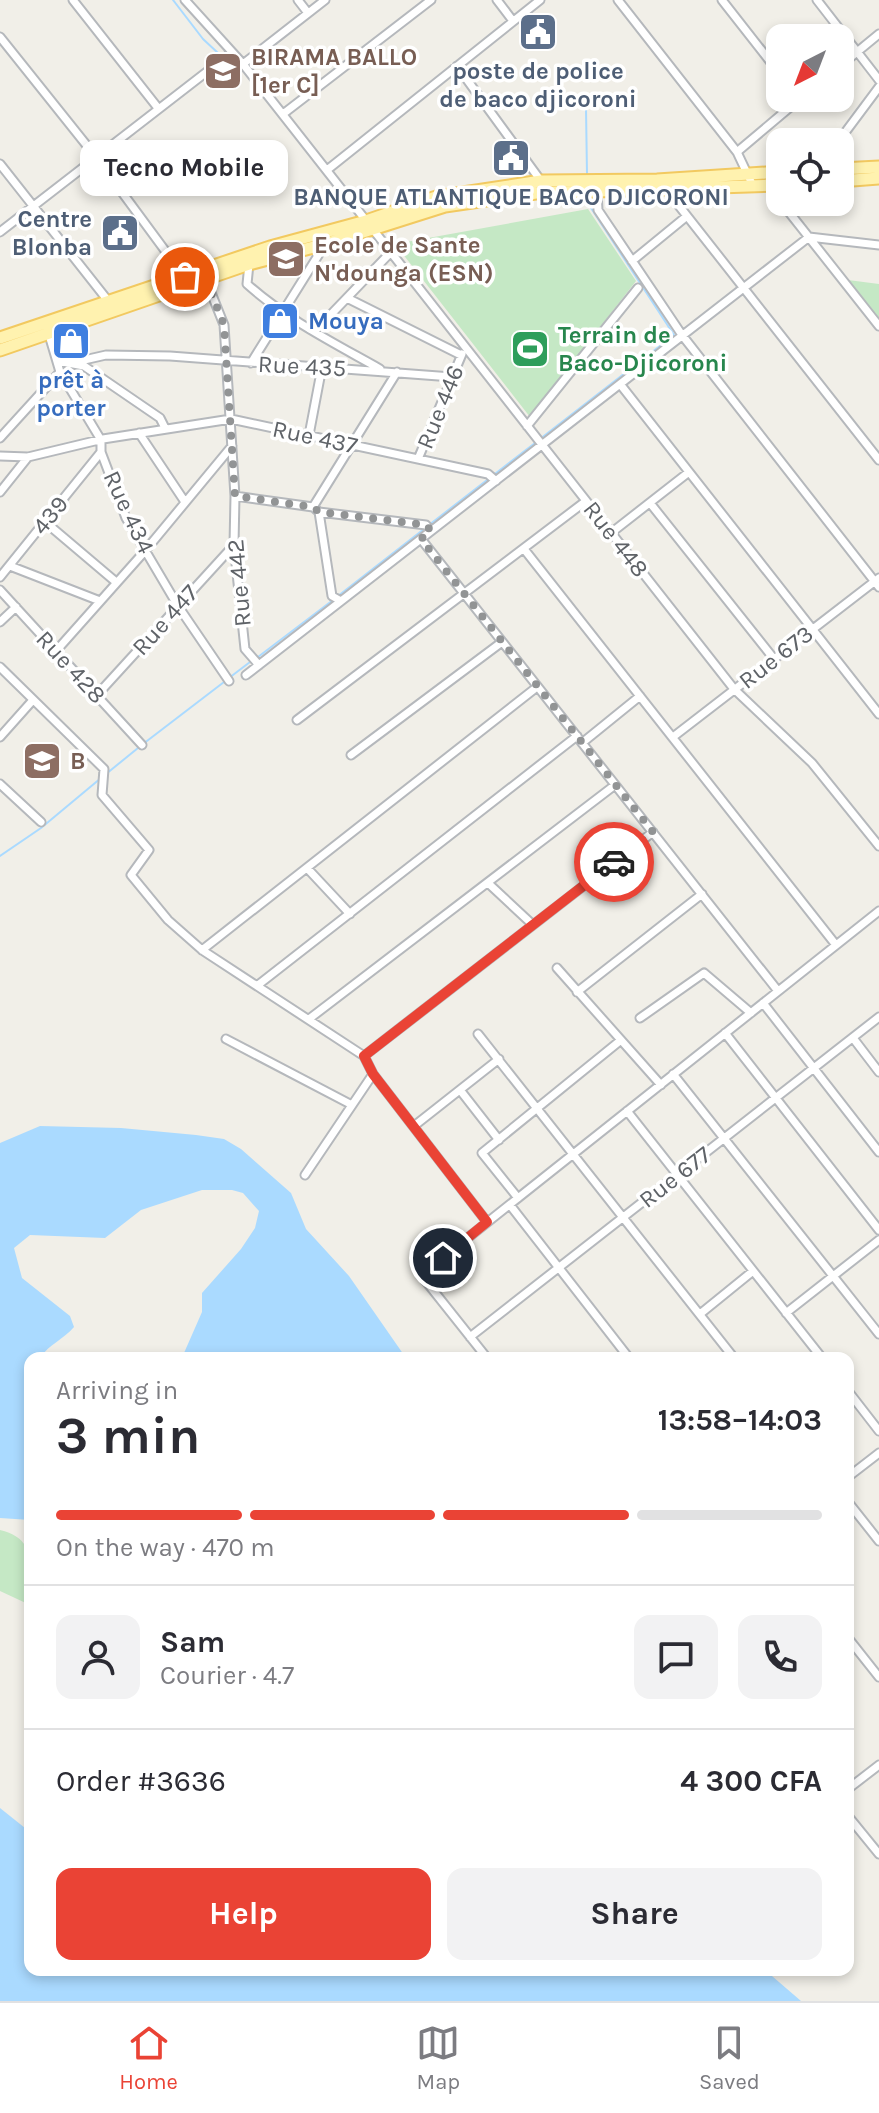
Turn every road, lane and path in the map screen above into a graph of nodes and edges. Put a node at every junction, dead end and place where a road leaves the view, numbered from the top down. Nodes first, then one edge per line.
1 (73, 0) edge
2 (185, 0) edge
3 (298, 0) edge
4 (325, 0) edge
5 (431, 0) edge
6 (497, 0) edge
7 (540, 0) edge
8 (618, 0) edge
9 (722, 0) edge
10 (817, 0) edge
11 (308, 13) junction
12 (513, 21) junction
13 (879, 34) edge
14 (0, 37) edge
15 (857, 52) junction
16 (231, 53) junction
17 (854, 54) edge
18 (766, 56) edge
19 (243, 64) junction
20 (457, 66) junction
21 (879, 80) edge
22 (879, 87) edge
23 (158, 108) junction
24 (784, 112) edge
25 (283, 114) junction
26 (848, 128) edge
27 (737, 152) junction
28 (96, 157) junction
29 (0, 164) edge
30 (879, 167) edge
31 (854, 168) edge
32 (327, 170) junction
33 (761, 173) junction
34 (766, 173) edge
35 (748, 174) junction
36 (766, 178) edge
37 (879, 178) edge
38 (854, 180) edge
39 (541, 181) junction
40 (766, 185) edge
41 (753, 186) junction
42 (665, 188) junction
43 (597, 191) junction
44 (33, 206) junction
45 (687, 216) junction
46 (793, 216) edge
47 (369, 225) junction
48 (0, 232) edge
49 (809, 237) junction
50 (325, 244) junction
51 (879, 245) edge
52 (391, 252) junction
53 (632, 261) junction
54 (249, 264) junction
55 (206, 280) junction
56 (187, 282) junction
57 (744, 287) junction
58 (638, 288) dead end
59 (347, 298) junction
60 (109, 302) junction
61 (284, 313) junction
62 (879, 326) edge
63 (315, 331) junction
64 (49, 335) junction
65 (682, 335) junction
66 (0, 338) edge
67 (0, 350) edge
68 (464, 352) junction
69 (226, 360) junction
70 (57, 361) junction
71 (71, 363) junction
72 (251, 363) junction
73 (322, 367) junction
74 (381, 370) junction
75 (60, 372) junction
76 (397, 372) junction
77 (452, 377) junction
78 (620, 384) junction
79 (231, 419) junction
80 (527, 426) junction
81 (165, 428) junction
82 (139, 433) junction
83 (309, 435) junction
84 (0, 438) edge
85 (101, 440) junction
86 (542, 444) junction
87 (352, 445) junction
88 (232, 446) junction
89 (101, 452) junction
90 (0, 456) edge
91 (28, 457) junction
92 (418, 459) junction
93 (879, 460) edge
94 (689, 472) junction
95 (492, 478) junction
96 (0, 492) edge
97 (235, 496) junction
98 (586, 501) junction
99 (185, 502) junction
100 (650, 503) junction
101 (316, 509) junction
102 (44, 521) junction
103 (429, 528) junction
104 (611, 533) junction
105 (421, 539) junction
106 (234, 545) junction
107 (524, 549) junction
108 (145, 551) junction
109 (10, 566) junction
110 (0, 577) edge
111 (116, 582) junction
112 (878, 582) edge
113 (0, 590) edge
114 (464, 594) junction
115 (100, 601) junction
116 (341, 601) junction
117 (178, 606) junction
118 (16, 607) junction
119 (0, 622) edge
120 (812, 629) junction
121 (502, 642) junction
122 (56, 651) junction
123 (774, 659) junction
124 (259, 665) junction
125 (0, 667) edge
126 (246, 675) dead end
127 (229, 681) dead end
128 (537, 687) junction
129 (734, 689) junction
130 (97, 695) junction
131 (640, 696) junction
132 (33, 700) junction
133 (879, 714) edge
134 (297, 720) dead end
135 (0, 737) edge
136 (673, 737) junction
137 (579, 740) junction
138 (142, 745) dead end
139 (351, 755) dead end
140 (0, 784) edge
141 (615, 785) junction
142 (41, 822) dead end
143 (653, 832) junction
144 (879, 846) edge
145 (307, 868) junction
146 (488, 883) junction
147 (702, 894) junction
148 (879, 911) edge
149 (350, 914) junction
150 (533, 925) junction
151 (836, 945) junction
152 (202, 950) junction
153 (557, 968) dead end
154 (258, 985) junction
155 (778, 991) junction
156 (577, 992) junction
157 (763, 1003) junction
158 (751, 1013) junction
159 (879, 1017) edge
160 (640, 1018) dead end
161 (309, 1019) junction
162 (725, 1033) junction
163 (478, 1034) dead end
164 (853, 1038) junction
165 (226, 1039) dead end
166 (621, 1040) junction
167 (364, 1056) junction
168 (499, 1059) junction
169 (814, 1069) junction
170 (879, 1072) edge
171 (373, 1074) junction
172 (673, 1074) junction
173 (661, 1085) junction
174 (460, 1090) junction
175 (776, 1098) junction
176 (352, 1105) junction
177 (537, 1108) junction
178 (627, 1111) junction
179 (414, 1126) junction
180 (724, 1139) junction
181 (499, 1140) junction
182 (879, 1152) edge
183 (573, 1154) junction
184 (305, 1175) dead end
185 (677, 1175) junction
186 (518, 1198) junction
187 (510, 1205) junction
188 (623, 1217) junction
189 (487, 1222) junction
190 (879, 1230) edge
191 (879, 1240) edge
192 (559, 1268) junction
193 (753, 1271) junction
194 (833, 1276) junction
195 (786, 1313) junction
196 (700, 1314) junction
197 (879, 1334) edge
198 (470, 1337) junction
199 (482, 1352) edge
200 (624, 1352) edge
201 (728, 1352) edge
202 (817, 1352) edge
203 (854, 1399) edge
204 (879, 1431) edge
205 (879, 1453) edge
206 (854, 1472) edge
207 (854, 1510) edge
208 (879, 1541) edge
209 (854, 1646) edge
210 (879, 1677) edge
211 (879, 1765) edge
212 (854, 1784) edge
213 (854, 1823) edge
214 (879, 1854) edge

1 - 23 street
2 - 16 street, Rue 448
3 - 11 street
4 - 11 street
5 - 25 street
6 - 12 street
7 - 12 street
8 - 27 street
9 - 18 street
10 - 15 street
11 - 19 street
12 - 20 street
13 - 15 street
14 - 28 street
15 - 17 street
15 - 21 street
16 - 19 street, Rue 448
16 - 23 street
19 - 25 street, Rue 448
20 - 32 street
20 - 39 street
22 - 26 street
23 - 28 street
24 - 27 street
25 - 32 street, Rue 448
27 - 35 street
28 - 44 street
28 - 56 street
29 - 44 street
30 - 31 main road
32 - 47 street, Rue 448
33 - 34 main road
33 - 35 main road
33 - 36 street
35 - 39 main road
35 - 41 street
37 - 38 main road
39 - 47 main road
40 - 41 main road
41 - 42 main road
42 - 43 main road
42 - 45 street
43 - 47 main road
43 - 53 street
44 - 48 street
44 - 60 street
45 - 53 street
45 - 57 street
46 - 49 street
47 - 50 main road
47 - 52 street, Rue 448
47 - 56 main road
49 - 51 street
49 - 57 street
49 - 62 street
50 - 54 main road
50 - 61 street
52 - 59 street
52 - 68 street, Rue 448
53 - 65 street
54 - 55 main road
54 - 61 street
55 - 56 main road
55 - 69 street, Rue 442
56 - 60 main road
56 - 64 main road
57 - 65 street
57 - 93 street
58 - 80 street
59 - 63 street
59 - 68 street
60 - 66 main road
61 - 63 street
61 - 72 street
63 - 74 street
64 - 67 main road
64 - 70 street, Rue 434
65 - 78 street
65 - 112 street
68 - 77 street, Rue 446
68 - 80 street, Rue 448
69 - 71 street, Rue 435
69 - 72 street, Rue 435
69 - 79 street, Rue 442
70 - 71 street, Rue 435
70 - 75 street, Rue 434
71 - 81 street
72 - 73 street, Rue 435
73 - 74 street, Rue 435
73 - 83 street
74 - 76 street, Rue 435
75 - 84 street
75 - 85 street, Rue 434
76 - 77 street, Rue 435
76 - 87 street
77 - 92 street, Rue 446
78 - 86 street
78 - 94 street
79 - 81 street, Rue 437
79 - 83 street, Rue 437
79 - 88 street, Rue 442
80 - 86 street, Rue 448
81 - 82 street, Rue 437
82 - 85 street, Rue 437
82 - 99 street
83 - 87 street, Rue 437
85 - 89 street, Rue 434
85 - 91 street, Rue 437
86 - 95 street
86 - 98 street, Rue 448
87 - 92 street, Rue 437
87 - 101 street
88 - 97 street, Rue 442
88 - 99 street
89 - 102 street, 439
89 - 108 street, Rue 434
90 - 91 street, Rue 437
91 - 96 street
92 - 95 street, Rue 437
94 - 100 street
94 - 120 street
95 - 103 street
97 - 101 street
97 - 106 street, Rue 442
98 - 104 street, Rue 448
98 - 107 street
99 - 108 street
100 - 104 street
100 - 123 street
101 - 103 street
101 - 116 street
102 - 109 street, 439
102 - 111 street
103 - 105 street
104 - 129 street, Rue 448
105 - 114 street
105 - 116 street
106 - 117 street, Rue 447
106 - 124 street, Rue 442
107 - 114 street
107 - 131 street
108 - 111 street
108 - 117 street, Rue 434
109 - 110 street, 439
109 - 115 street
111 - 115 street
112 - 120 street, Rue 673
113 - 118 street, Rue 428
114 - 121 street
114 - 134 street
115 - 122 street
116 - 124 street
117 - 127 street, Rue 434
117 - 130 street, Rue 447
118 - 119 street
118 - 122 street, Rue 428
120 - 123 street, Rue 673
120 - 133 street
121 - 128 street
121 - 139 street
122 - 130 street, Rue 428
123 - 129 street, Rue 673
124 - 126 street
125 - 132 street
128 - 137 street
128 - 145 street
129 - 136 street, Rue 673
129 - 144 street, Rue 448
130 - 138 street, Rue 428
131 - 136 street
131 - 137 street
132 - 135 street
132 - 152 street
136 - 151 street
137 - 141 street
137 - 149 street
140 - 142 street
141 - 143 street
141 - 146 street
143 - 147 street
143 - 150 street
145 - 149 street
145 - 152 street
146 - 150 street
146 - 161 street
147 - 155 street
147 - 156 street
148 - 151 street
149 - 154 street
150 - 167 street
151 - 155 street
152 - 154 street
153 - 156 street
154 - 161 street
155 - 157 street
156 - 166 street
157 - 158 street
157 - 169 street
158 - 160 street
158 - 162 street
159 - 164 street, Rue 677
161 - 167 street
162 - 172 street
162 - 175 street
163 - 168 street
164 - 169 street, Rue 677
164 - 170 street
165 - 176 street
166 - 173 street
166 - 177 street
167 - 171 street
168 - 174 street
168 - 177 street
169 - 175 street, Rue 677
169 - 182 street
171 - 176 street
171 - 179 street
172 - 173 street
172 - 180 street
173 - 178 street
174 - 179 street
174 - 181 street
175 - 180 street, Rue 677
175 - 190 street
176 - 184 street
177 - 181 street
177 - 183 street
178 - 183 street
178 - 185 street
179 - 189 street
180 - 185 street, Rue 677
180 - 194 street
181 - 186 street
183 - 186 street
183 - 188 street
185 - 188 street, Rue 677
185 - 193 street
186 - 187 street
187 - 189 street
187 - 192 street
188 - 192 street, Rue 677
188 - 196 street
189 - 198 street
191 - 194 street
192 - 198 street, Rue 677
192 - 200 street
193 - 195 street
193 - 196 street
194 - 195 street
194 - 197 street
195 - 202 street
196 - 201 street
198 - 199 street
203 - 204 street
205 - 206 street
207 - 208 street
209 - 210 street
211 - 212 street
213 - 214 street

